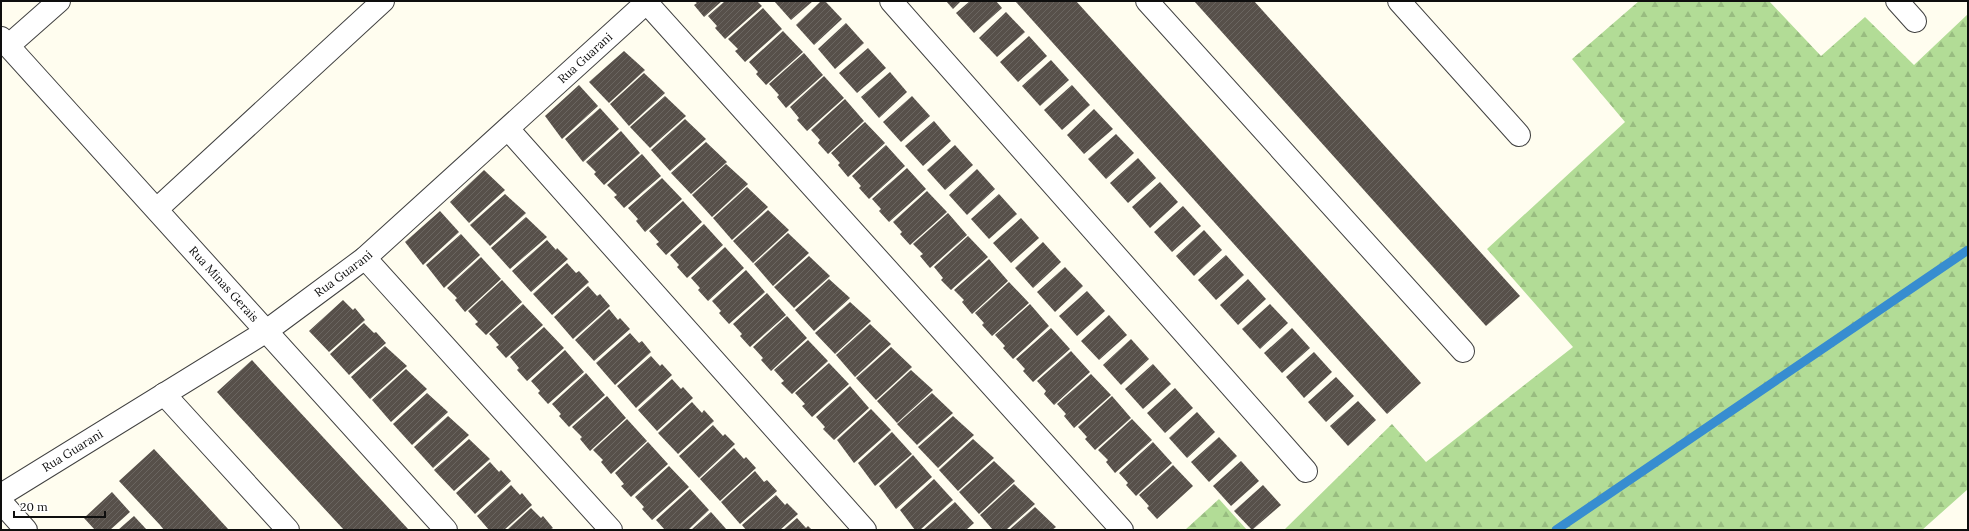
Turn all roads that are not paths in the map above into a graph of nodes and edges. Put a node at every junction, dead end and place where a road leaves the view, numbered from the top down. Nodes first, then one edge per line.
1 (59, 1) edge
2 (383, 1) edge
3 (891, 1) edge
4 (1147, 1) edge
5 (1399, 1) edge
6 (1897, 1) edge
7 (647, 2) edge
8 (1915, 21) dead end
9 (5, 42) edge
10 (508, 129) junction
11 (1519, 135) dead end
12 (157, 209) junction
13 (365, 258) junction
14 (265, 332) junction
15 (1463, 351) dead end
16 (164, 394) junction
17 (1306, 472) dead end
18 (1, 495) edge
19 (1, 502) edge
20 (26, 530) edge
21 (288, 530) edge
22 (446, 530) edge
23 (611, 530) edge
24 (865, 530) edge
25 (1122, 530) edge

1 - 9 street
2 - 12 street
3 - 17 street
4 - 15 street
5 - 11 street
6 - 8 street
7 - 10 street, Rua Guarani
7 - 25 street
9 - 12 street, Rua Minas Gerais
10 - 13 street, Rua Guarani
10 - 24 street
12 - 14 street, Rua Minas Gerais
13 - 14 street, Rua Guarani
13 - 23 street
14 - 16 street, Rua Guarani
14 - 22 street, Rua Minas Gerais
16 - 18 street, Rua Guarani
16 - 21 street
19 - 20 street

